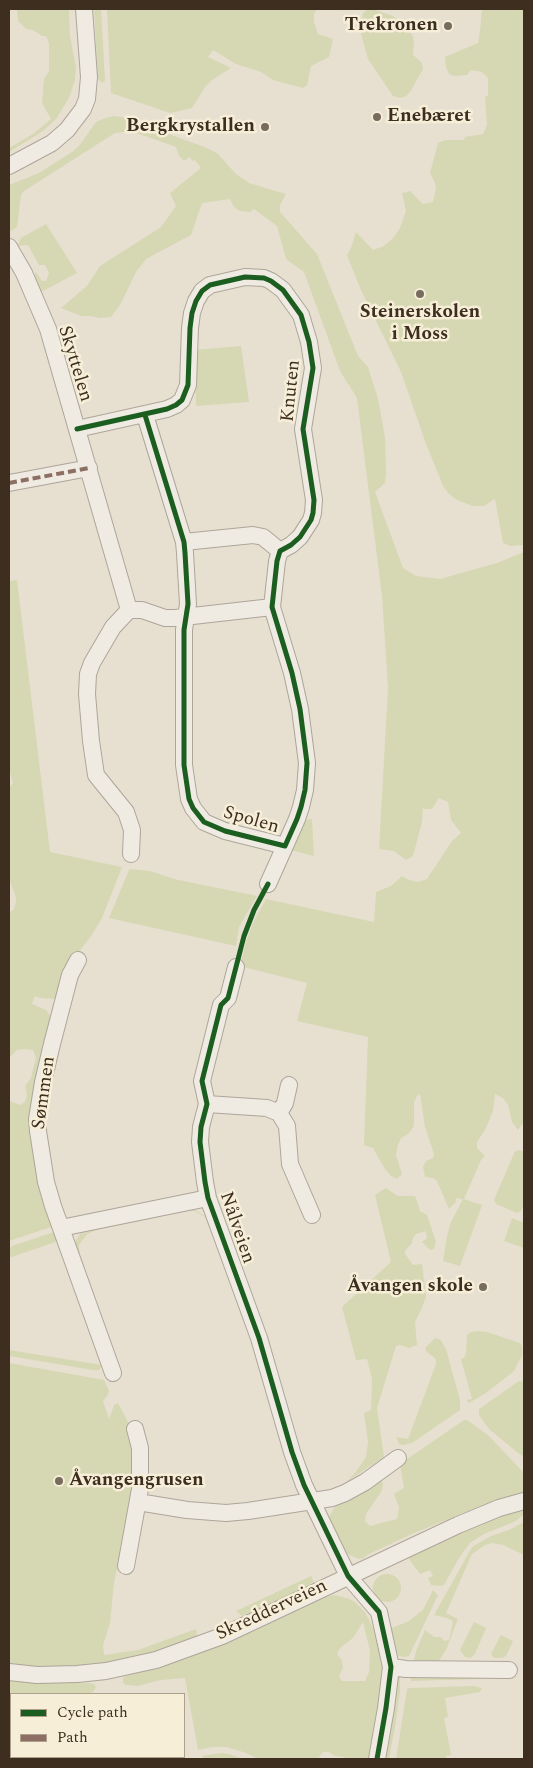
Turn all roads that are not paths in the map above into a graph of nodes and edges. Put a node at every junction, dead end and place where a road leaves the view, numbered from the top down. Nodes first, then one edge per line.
1 (84, 9) edge
2 (9, 166) edge
3 (9, 247) edge
4 (145, 415) junction
5 (77, 429) junction
6 (89, 468) junction
7 (9, 482) edge
8 (184, 542) junction
9 (280, 551) junction
10 (272, 607) junction
11 (129, 610) junction
12 (187, 616) junction
13 (284, 846) junction
14 (131, 854) dead end
15 (268, 884) dead end
16 (78, 960) dead end
17 (236, 967) dead end
18 (288, 1085) dead end
19 (207, 1104) junction
20 (279, 1113) junction
21 (208, 1198) junction
22 (312, 1215) dead end
23 (61, 1228) junction
24 (113, 1373) dead end
25 (135, 1429) dead end
26 (398, 1458) dead end
27 (312, 1501) junction
28 (524, 1501) edge
29 (138, 1502) junction
30 (126, 1566) dead end
31 (348, 1576) junction
32 (391, 1667) junction
33 (509, 1670) dead end
34 (9, 1672) edge
35 (377, 1759) edge

1 - 2 street
3 - 5 street, Skyttelen
4 - 5 street, Knuten
4 - 8 street
4 - 9 street, Knuten
5 - 6 street, Skyttelen
6 - 7 street
6 - 11 street, Skyttelen
8 - 9 street
8 - 12 street
9 - 10 street
10 - 12 street
10 - 13 street, Spolen
11 - 12 street
11 - 14 street
12 - 13 street, Spolen
13 - 15 street
16 - 23 street, Sømmen
17 - 19 street, Nålveien
18 - 20 street
19 - 20 street
19 - 21 street, Nålveien
20 - 22 street
21 - 23 street
21 - 27 street, Nålveien
23 - 24 street, Sømmen
25 - 29 street
26 - 27 street
27 - 29 street
27 - 31 street, Nålveien
28 - 31 street, Skredderveien
29 - 30 street
31 - 32 street, Nålveien
31 - 34 street, Skredderveien
32 - 33 street
32 - 35 street, Nålveien

